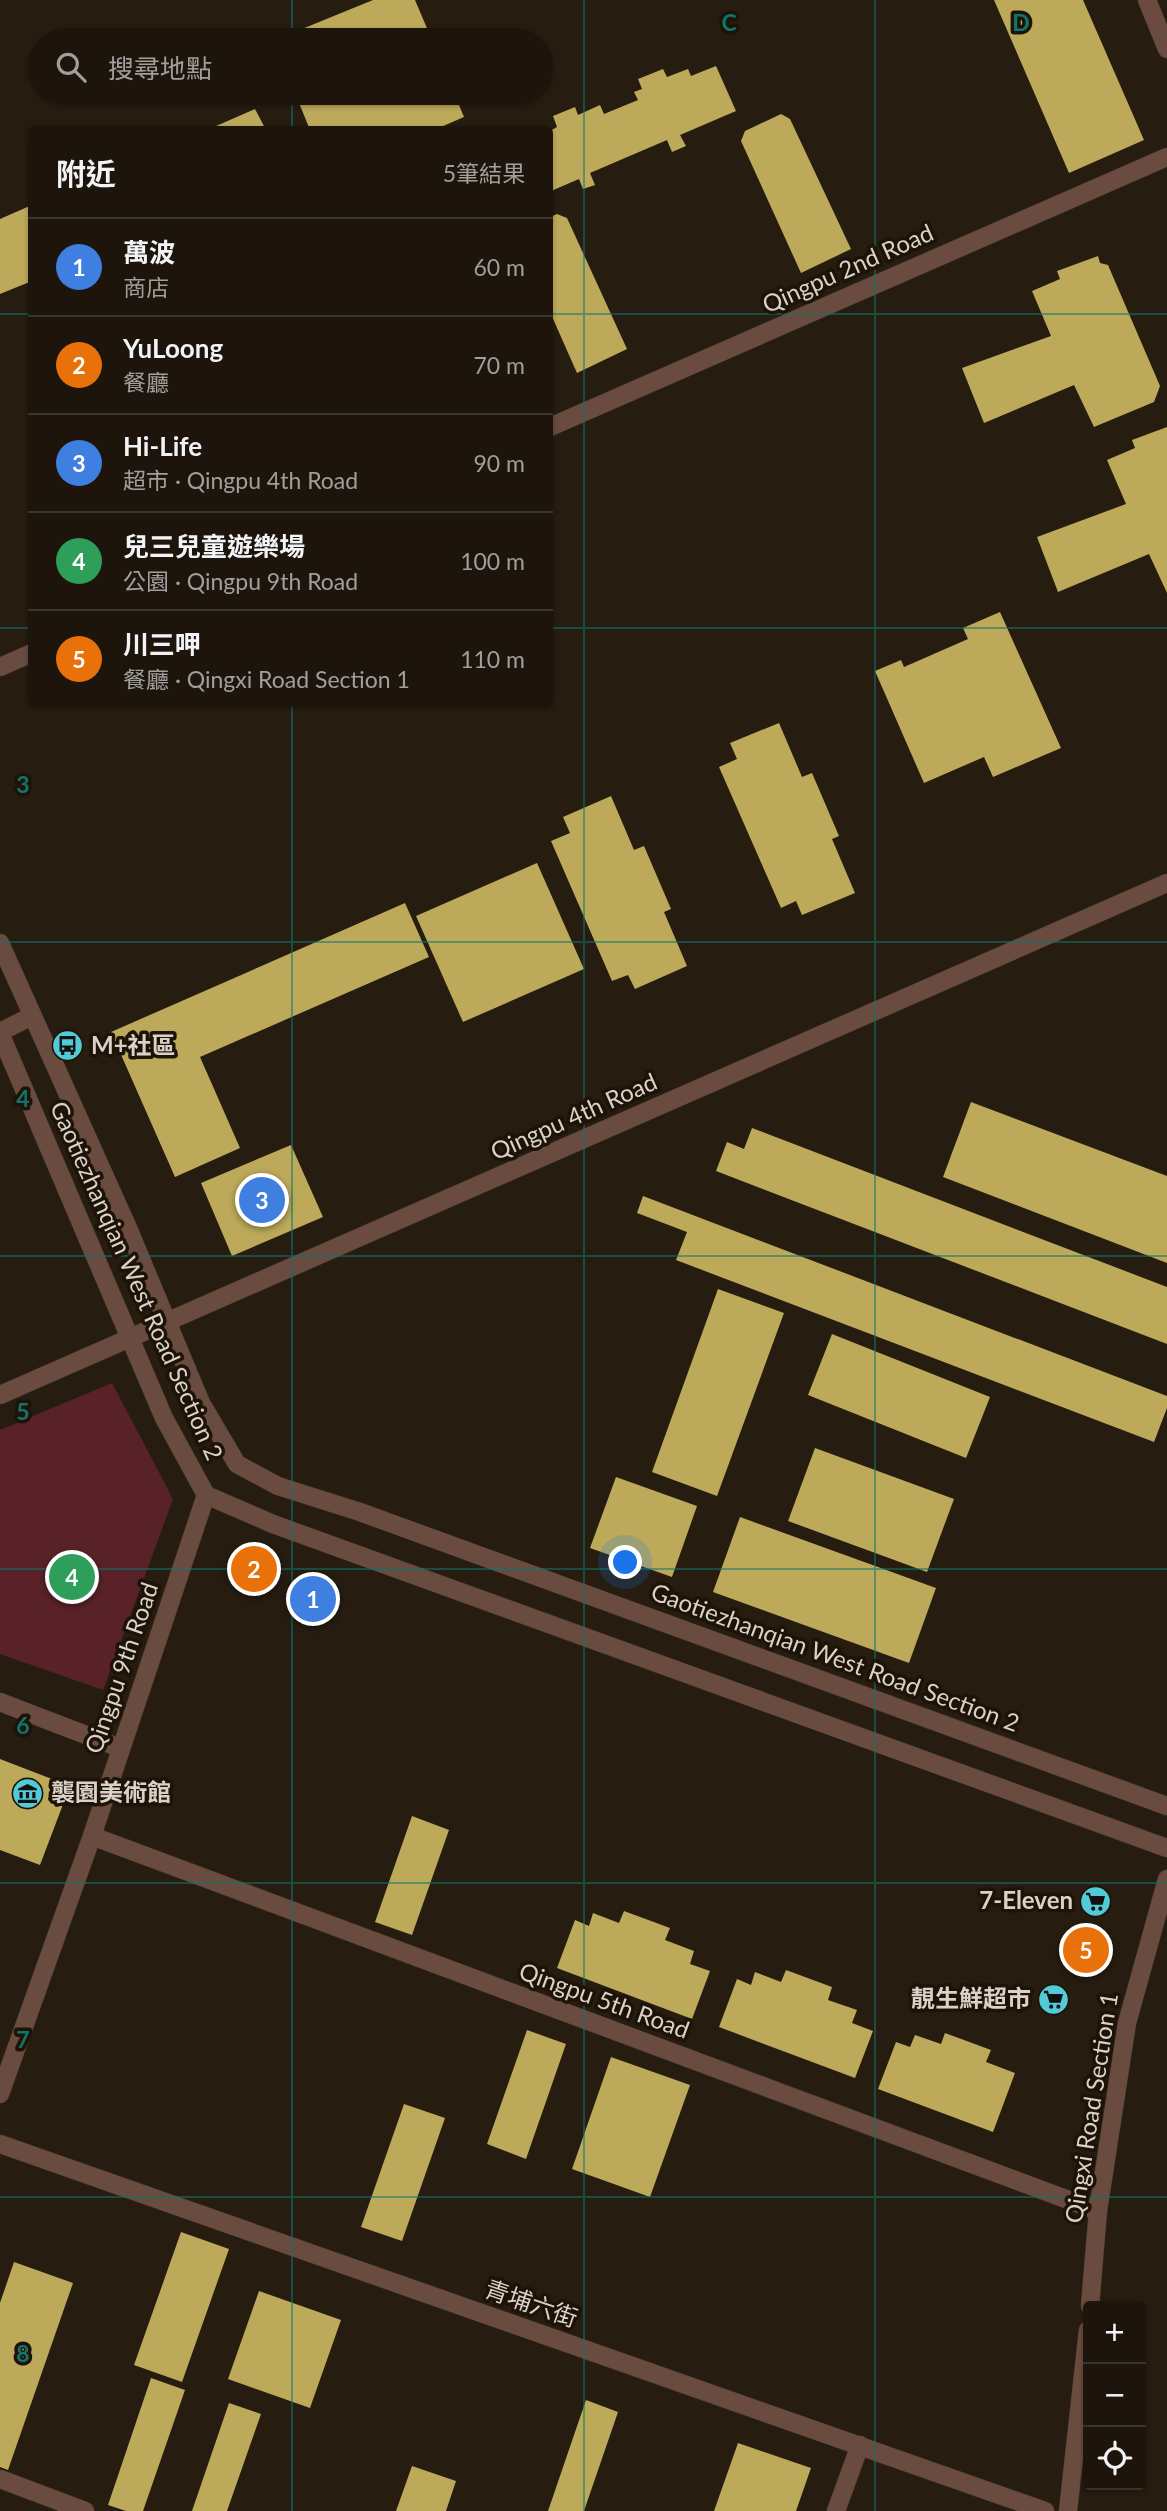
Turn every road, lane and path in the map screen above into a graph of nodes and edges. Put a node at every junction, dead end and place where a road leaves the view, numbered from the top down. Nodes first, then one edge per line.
1 (1147, 0) edge
2 (1167, 49) edge
3 (1167, 156) edge
4 (553, 426) edge
5 (28, 655) edge
6 (0, 667) edge
7 (1167, 883) edge
8 (0, 943) edge
9 (32, 1016) junction
10 (0, 1032) edge
11 (167, 1322) junction
12 (129, 1338) junction
13 (0, 1395) edge
14 (206, 1494) junction
15 (0, 1702) edge
16 (121, 1748) junction
17 (1167, 1805) edge
18 (92, 1836) junction
19 (1167, 1848) edge
20 (1167, 1879) edge
21 (0, 2094) edge
22 (0, 2144) edge
23 (1098, 2211) junction
24 (1090, 2301) edge
25 (1084, 2364) edge
26 (860, 2445) junction
27 (0, 2479) edge
28 (85, 2511) edge
29 (836, 2511) edge
30 (1045, 2511) edge
31 (1068, 2511) edge

1 - 2 street
3 - 4 street, Qingpu 2nd Road
5 - 6 street
7 - 11 street, Qingpu 4th Road
8 - 9 street, Gaotiezhanqian West Road Section 2
9 - 10 street
9 - 11 street, Gaotiezhanqian West Road Section 2
10 - 12 street, Gaotiezhanqian West Road Section 2
11 - 12 street, Qingpu 4th Road
11 - 17 street, Gaotiezhanqian West Road Section 2
12 - 13 street, Qingpu 4th Road
12 - 14 street, Gaotiezhanqian West Road Section 2
14 - 16 street, Qingpu 9th Road
14 - 19 street, Gaotiezhanqian West Road Section 2
15 - 16 street
16 - 18 street, Qingpu 9th Road
18 - 21 street, Qingpu 9th Road
18 - 23 street, Qingpu 5th Road
20 - 23 street, Qingxi Road Section 1
22 - 26 street, 青埔六街
23 - 24 street, Qingxi Road Section 1
25 - 31 street
26 - 29 street
26 - 30 street, 青埔六街
27 - 28 street

